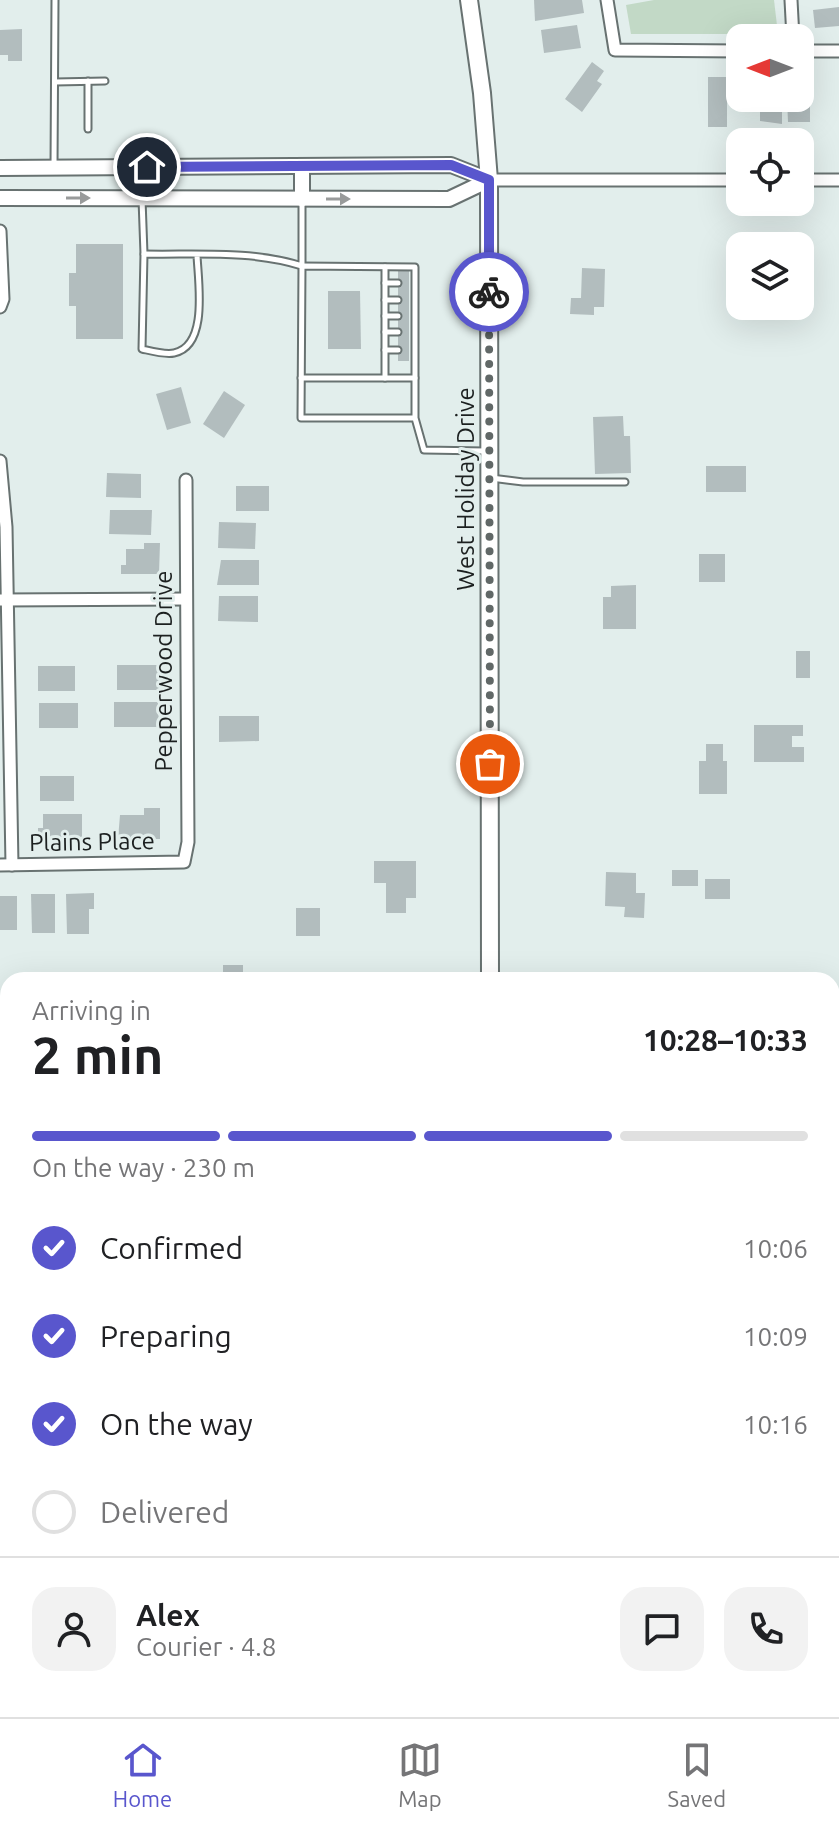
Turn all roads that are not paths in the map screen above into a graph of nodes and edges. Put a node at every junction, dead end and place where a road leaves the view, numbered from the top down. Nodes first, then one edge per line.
1 (55, 0) edge
2 (469, 0) edge
3 (607, 0) edge
4 (791, 0) edge
5 (792, 24) edge
6 (726, 51) edge
7 (814, 51) edge
8 (839, 51) edge
9 (88, 81) junction
10 (105, 81) dead end
11 (55, 82) junction
12 (88, 129) dead end
13 (302, 166) junction
14 (54, 167) junction
15 (0, 168) edge
16 (489, 180) junction
17 (726, 180) edge
18 (814, 180) edge
19 (839, 180) edge
20 (0, 198) edge
21 (142, 198) junction
22 (302, 199) junction
23 (0, 231) edge
24 (144, 254) junction
25 (197, 255) junction
26 (302, 266) junction
27 (385, 267) junction
28 (385, 283) junction
29 (398, 283) dead end
30 (385, 300) junction
31 (398, 300) dead end
32 (0, 307) edge
33 (385, 316) junction
34 (398, 316) dead end
35 (385, 332) junction
36 (398, 332) dead end
37 (385, 350) junction
38 (398, 350) dead end
39 (301, 378) junction
40 (385, 378) junction
41 (415, 378) junction
42 (415, 418) junction
43 (490, 451) junction
44 (0, 461) edge
45 (490, 478) junction
46 (186, 480) dead end
47 (625, 482) dead end
48 (186, 599) junction
49 (3, 600) edge
50 (184, 862) joint
51 (6, 865) edge
52 (490, 972) edge

1 - 11 lane
2 - 16 main road, West Holiday Drive
3 - 6 street
4 - 5 street
7 - 8 street
9 - 10 lane
9 - 11 lane
9 - 12 lane
11 - 14 lane
13 - 14 street
13 - 16 street
13 - 22 street
14 - 15 street
16 - 17 street
22 -> 16 street
16 - 43 main road, West Holiday Drive
18 - 19 street
20 -> 21 street
21 - 22 street
21 - 24 lane
22 - 26 lane
23 - 32 street
24 - 25 lane
24 - 25 lane
25 - 26 lane
26 - 27 lane
26 - 39 lane
27 - 28 lane
27 - 41 lane
28 - 29 lane
28 - 30 lane
30 - 31 lane
30 - 33 lane
33 - 34 lane
33 - 35 lane
35 - 36 lane
35 - 37 lane
37 - 38 lane
37 - 40 lane
39 - 40 lane
39 - 42 lane
40 - 41 lane
41 - 42 lane
42 - 43 lane
43 - 45 main road, West Holiday Drive
44 - 49 street
45 - 47 lane
45 - 52 main road, West Holiday Drive
46 - 48 street, Pepperwood Drive
48 - 49 street
48 - 50 street, Pepperwood Drive
49 - 51 street
50 - 51 street, Plains Place

